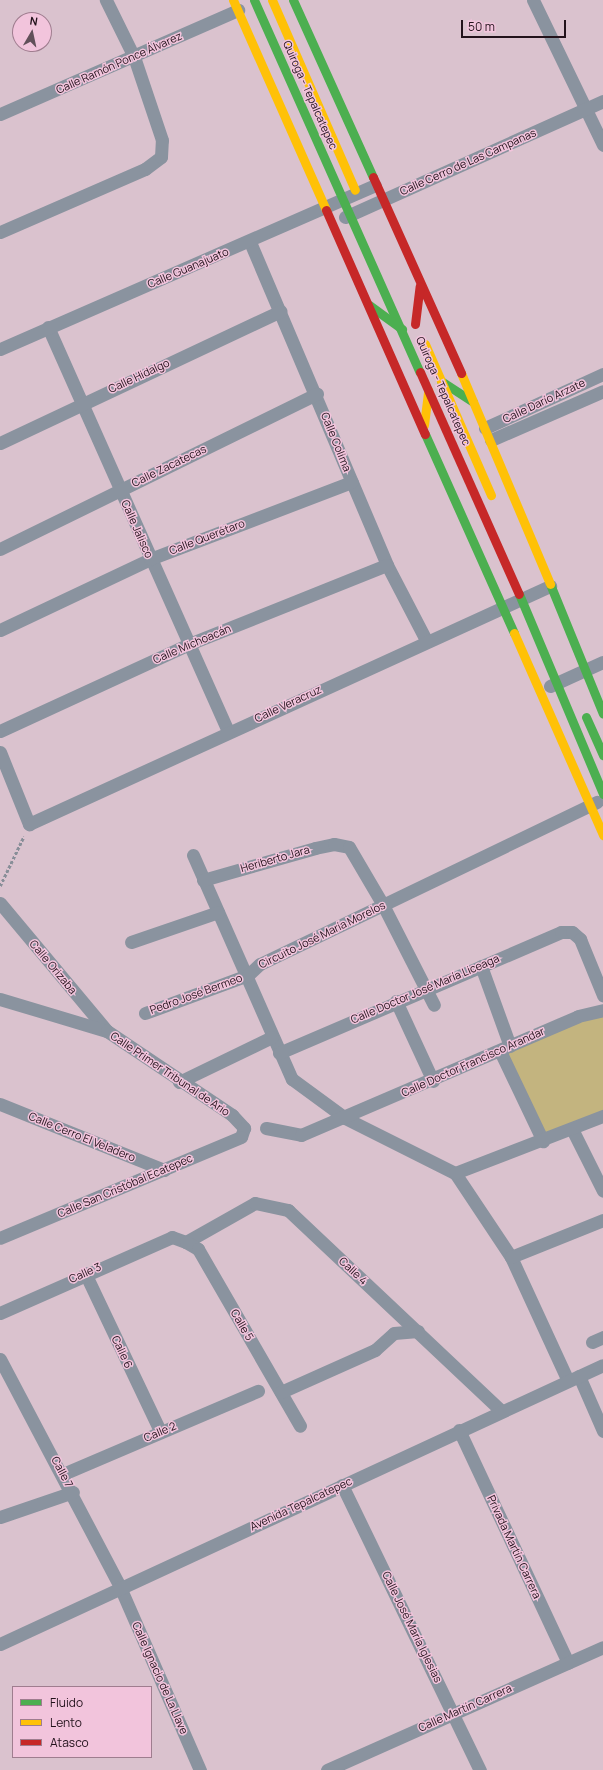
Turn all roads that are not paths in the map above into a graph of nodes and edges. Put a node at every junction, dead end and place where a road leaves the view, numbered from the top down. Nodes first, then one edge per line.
1 (106, 0) edge
2 (254, 0) edge
3 (272, 0) edge
4 (293, 0) edge
5 (533, 0) edge
6 (235, 5) edge
7 (134, 57) junction
8 (603, 102) edge
9 (586, 109) junction
10 (0, 114) edge
11 (603, 145) edge
12 (375, 185) junction
13 (357, 193) junction
14 (344, 199) junction
15 (382, 200) junction
16 (327, 207) junction
17 (365, 212) junction
18 (351, 214) junction
19 (334, 222) junction
20 (0, 232) edge
21 (250, 242) junction
22 (420, 286) junction
23 (406, 303) dead end
24 (369, 305) junction
25 (280, 312) junction
26 (416, 324) junction
27 (48, 327) junction
28 (404, 331) junction
29 (0, 349) edge
30 (603, 374) edge
31 (442, 381) junction
32 (428, 387) junction
33 (603, 391) edge
34 (317, 394) junction
35 (474, 402) junction
36 (81, 403) junction
37 (424, 425) junction
38 (488, 434) junction
39 (0, 443) edge
40 (352, 482) junction
41 (120, 490) junction
42 (496, 506) dead end
43 (0, 549) edge
44 (150, 559) junction
45 (387, 564) junction
46 (550, 586) junction
47 (528, 592) junction
48 (504, 605) junction
49 (539, 607) dead end
50 (0, 630) edge
51 (426, 640) junction
52 (189, 644) junction
53 (603, 662) edge
54 (584, 671) junction
55 (566, 679) junction
56 (540, 691) junction
57 (581, 706) dead end
58 (603, 714) edge
59 (0, 731) edge
60 (228, 732) junction
61 (0, 752) edge
62 (603, 754) edge
63 (603, 794) edge
64 (603, 799) edge
65 (589, 805) junction
66 (603, 835) edge
67 (193, 855) dead end
68 (203, 880) junction
69 (0, 903) edge
70 (384, 905) junction
71 (218, 912) junction
72 (131, 942) dead end
73 (481, 966) junction
74 (248, 975) junction
75 (425, 988) junction
76 (603, 995) edge
77 (0, 999) edge
78 (396, 1001) junction
79 (434, 1005) dead end
80 (603, 1010) edge
81 (145, 1013) dead end
82 (107, 1031) junction
83 (272, 1037) junction
84 (505, 1048) junction
85 (279, 1053) junction
86 (433, 1081) junction
87 (179, 1082) junction
88 (0, 1104) edge
89 (603, 1116) edge
90 (345, 1118) junction
91 (244, 1128) joint
92 (266, 1128) dead end
93 (572, 1129) junction
94 (538, 1143) junction
95 (164, 1170) junction
96 (455, 1172) junction
97 (603, 1191) edge
98 (603, 1220) edge
99 (172, 1237) joint
100 (0, 1238) edge
101 (186, 1242) junction
102 (511, 1257) junction
103 (85, 1273) junction
104 (0, 1313) edge
105 (418, 1331) junction
106 (0, 1359) edge
107 (603, 1365) edge
108 (574, 1379) junction
109 (258, 1391) dead end
110 (281, 1392) junction
111 (500, 1410) junction
112 (300, 1426) dead end
113 (460, 1430) junction
114 (160, 1431) junction
115 (603, 1431) edge
116 (63, 1474) junction
117 (342, 1485) junction
118 (73, 1492) junction
119 (0, 1517) edge
120 (120, 1587) junction
121 (0, 1644) edge
122 (603, 1647) edge
123 (568, 1663) junction
124 (454, 1712) junction
125 (200, 1770) edge
126 (327, 1770) edge
127 (480, 1770) edge

1 - 7 street
2 - 14 street, Quiroga - Tepalcatepec
3 - 13 street, Quiroga - Tepalcatepec
4 - 12 street
5 - 9 street
6 - 7 street, Calle Ramón Ponce Álvarez
6 - 16 street
7 - 10 street, Calle Ramón Ponce Álvarez
7 - 20 street
8 - 9 street, Calle Cerro de Las Campanas
9 - 11 street
9 - 15 street, Calle Cerro de Las Campanas
12 - 13 street, Calle Guanajuato
12 - 15 street
13 - 14 street, Calle Guanajuato
13 - 17 street, Quiroga - Tepalcatepec
14 - 16 street, Calle Guanajuato
14 - 18 street, Quiroga - Tepalcatepec
15 - 17 street, Calle Cerro de Las Campanas
15 - 22 street
16 - 19 street
16 - 21 street, Calle Guanajuato
17 - 18 street, Calle Cerro de Las Campanas
18 - 19 street, Calle Cerro de Las Campanas
18 - 28 street, Quiroga - Tepalcatepec
19 - 24 street
21 - 25 street, Calle Colima
21 - 27 street, Calle Guanajuato
22 - 26 street
22 - 35 street
23 - 26 street, Quiroga - Tepalcatepec
24 - 28 street
24 - 37 street
25 - 34 street, Calle Colima
25 - 36 street, Calle Hidalgo
26 - 31 street, Quiroga - Tepalcatepec
27 - 29 street, Calle Guanajuato
27 - 36 street, Calle Jalisco
28 - 32 street, Quiroga - Tepalcatepec
30 - 38 street, Calle Darío Arzate
31 - 35 street
31 - 42 street, Quiroga - Tepalcatepec
32 - 37 street
32 - 47 street, Quiroga - Tepalcatepec
33 - 38 street, Calle Darío Arzate
34 - 40 street, Calle Colima
34 - 41 street, Calle Zacatecas
35 - 38 street
36 - 39 street, Calle Hidalgo
36 - 41 street, Calle Jalisco
37 - 48 street
38 - 46 street
40 - 44 street, Calle Querétaro
40 - 45 street, Calle Colima
41 - 43 street, Calle Zacatecas
41 - 44 street, Calle Jalisco
44 - 50 street, Calle Querétaro
44 - 52 street, Calle Jalisco
45 - 51 street, Calle Colima
45 - 52 street, Calle Michoacán
46 - 47 street, Calle Veracruz
46 - 54 street
47 - 48 street, Calle Veracruz
47 - 49 street, Quiroga - Tepalcatepec
47 - 55 street, Quiroga - Tepalcatepec
48 - 51 street, Calle Veracruz
48 - 56 street
51 - 60 street, Calle Veracruz
52 - 59 street, Calle Michoacán
52 - 60 street, Calle Jalisco
53 - 54 street
54 - 55 street
54 - 58 street
55 - 56 street
55 - 63 street, Quiroga - Tepalcatepec
56 - 65 street
57 - 62 street
60 - 61 street, Calle Veracruz
64 - 65 street, Circuito José María Morelos
65 - 66 street
65 - 70 street, Circuito José María Morelos
67 - 68 street
68 - 70 street, Heriberto Jara
68 - 71 street
69 - 82 street, Calle Orizaba
70 - 74 street, Circuito José María Morelos
70 - 75 street
71 - 72 street
71 - 74 street
73 - 75 street, Calle Doctor José María Liceaga
73 - 76 street, Calle Doctor José María Liceaga
73 - 84 street
74 - 81 street, Pedro José Bermeo
74 - 83 street, Circuito José María Morelos
75 - 78 street, Calle Doctor José María Liceaga
75 - 79 street
77 - 82 street, Calle Primer Tribunal de Ario
78 - 85 street, Calle Doctor José María Liceaga
78 - 86 street
80 - 84 street, Calle Doctor Francisco Arandar
82 - 87 street, Calle Primer Tribunal de Ario
83 - 85 street, Circuito José María Morelos
83 - 87 street
84 - 86 street, Calle Doctor Francisco Arandar
84 - 94 street
85 - 90 street, Circuito José María Morelos
86 - 90 street, Calle Doctor Francisco Arandar
87 - 91 street, Calle Primer Tribunal de Ario
88 - 95 street, Calle Cerro El Veladero
89 - 93 street
90 - 92 street, Calle Doctor Francisco Arandar
90 - 96 street, Circuito José María Morelos
91 - 95 street, Calle San Cristóbal Ecatepec
93 - 94 street
93 - 97 street
94 - 96 street
95 - 100 street, Calle San Cristóbal Ecatepec
96 - 102 street
98 - 102 street
99 - 101 street, Calle 5
99 - 103 street, Calle 3
101 - 105 street, Calle 4
101 - 110 street, Calle 5
102 - 108 street
103 - 104 street, Calle 3
103 - 114 street, Calle 6
105 - 110 street
105 - 111 street, Calle 4
106 - 116 street, Calle 7
107 - 108 street, Avenida Tepalcatepec
108 - 111 street, Avenida Tepalcatepec
108 - 115 street
109 - 114 street, Calle 2
110 - 112 street, Calle 5
111 - 113 street, Avenida Tepalcatepec
113 - 117 street, Avenida Tepalcatepec
113 - 123 street, Privada Martín Carrera
114 - 116 street, Calle 2
116 - 118 street, Calle 7
117 - 120 street, Avenida Tepalcatepec
117 - 124 street, Calle José María Iglesias
118 - 119 street
118 - 120 street, Calle 7
120 - 121 street, Avenida Tepalcatepec
120 - 125 street, Calle Ignacio de La Llave
122 - 123 street, Calle Martín Carrera
123 - 124 street, Calle Martín Carrera
124 - 126 street, Calle Martín Carrera
124 - 127 street, Calle José María Iglesias

